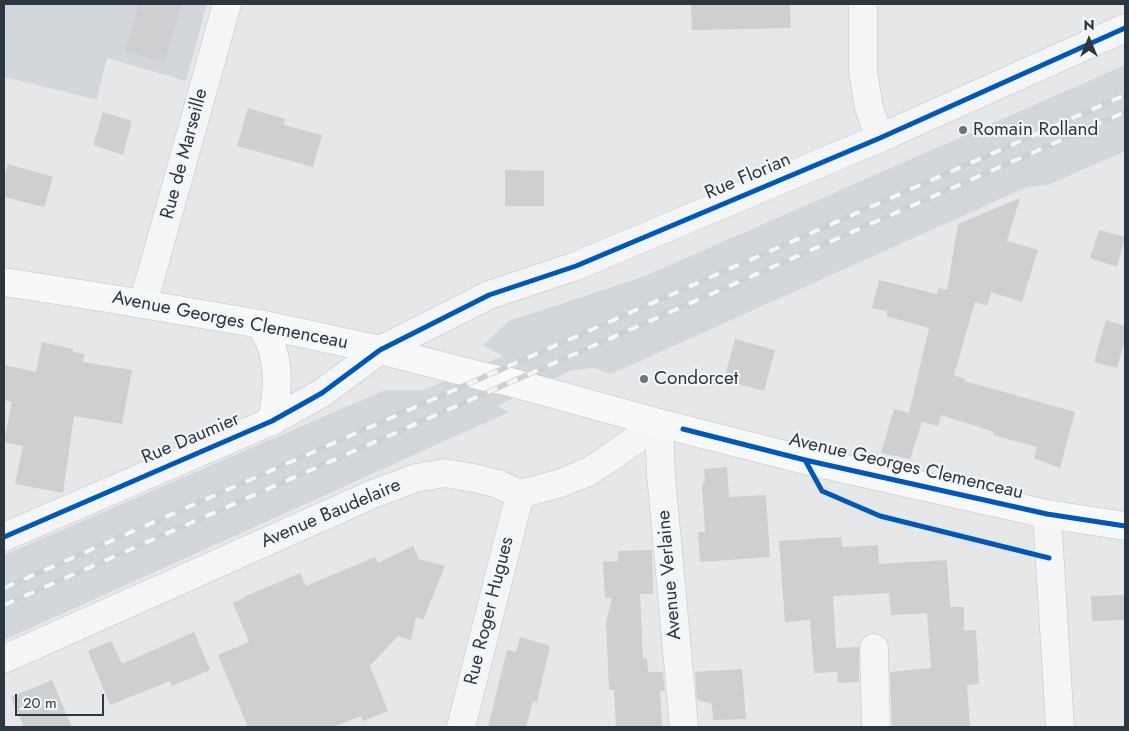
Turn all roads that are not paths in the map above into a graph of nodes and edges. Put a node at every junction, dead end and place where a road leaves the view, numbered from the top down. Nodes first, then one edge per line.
1 (227, 4) edge
2 (863, 4) edge
3 (1125, 28) edge
4 (880, 138) junction
5 (4, 282) edge
6 (143, 304) junction
7 (260, 324) junction
8 (380, 350) junction
9 (272, 420) junction
10 (658, 422) junction
11 (520, 494) junction
12 (1047, 514) junction
13 (1125, 526) edge
14 (4, 537) edge
15 (874, 648) dead end
16 (4, 659) edge
17 (461, 727) edge
18 (684, 727) edge
19 (876, 727) edge
20 (1060, 727) edge

1 - 6 street, Rue de Marseille
2 - 4 street
3 - 4 street, Rue Florian
4 - 8 street, Rue Florian
5 - 6 main road, Avenue Georges Clemenceau
6 - 7 main road, Avenue Georges Clemenceau
7 - 8 main road, Avenue Georges Clemenceau
7 - 9 main road
8 - 9 street, Rue Daumier
8 - 10 main road, Avenue Georges Clemenceau
9 - 14 street, Rue Daumier
10 - 11 street
10 - 12 main road, Avenue Georges Clemenceau
10 - 18 street, Avenue Verlaine
11 - 16 street, Avenue Baudelaire
11 - 17 street, Rue Roger Hugues
12 - 13 main road, Avenue Georges Clemenceau
12 - 20 street
15 - 19 street

